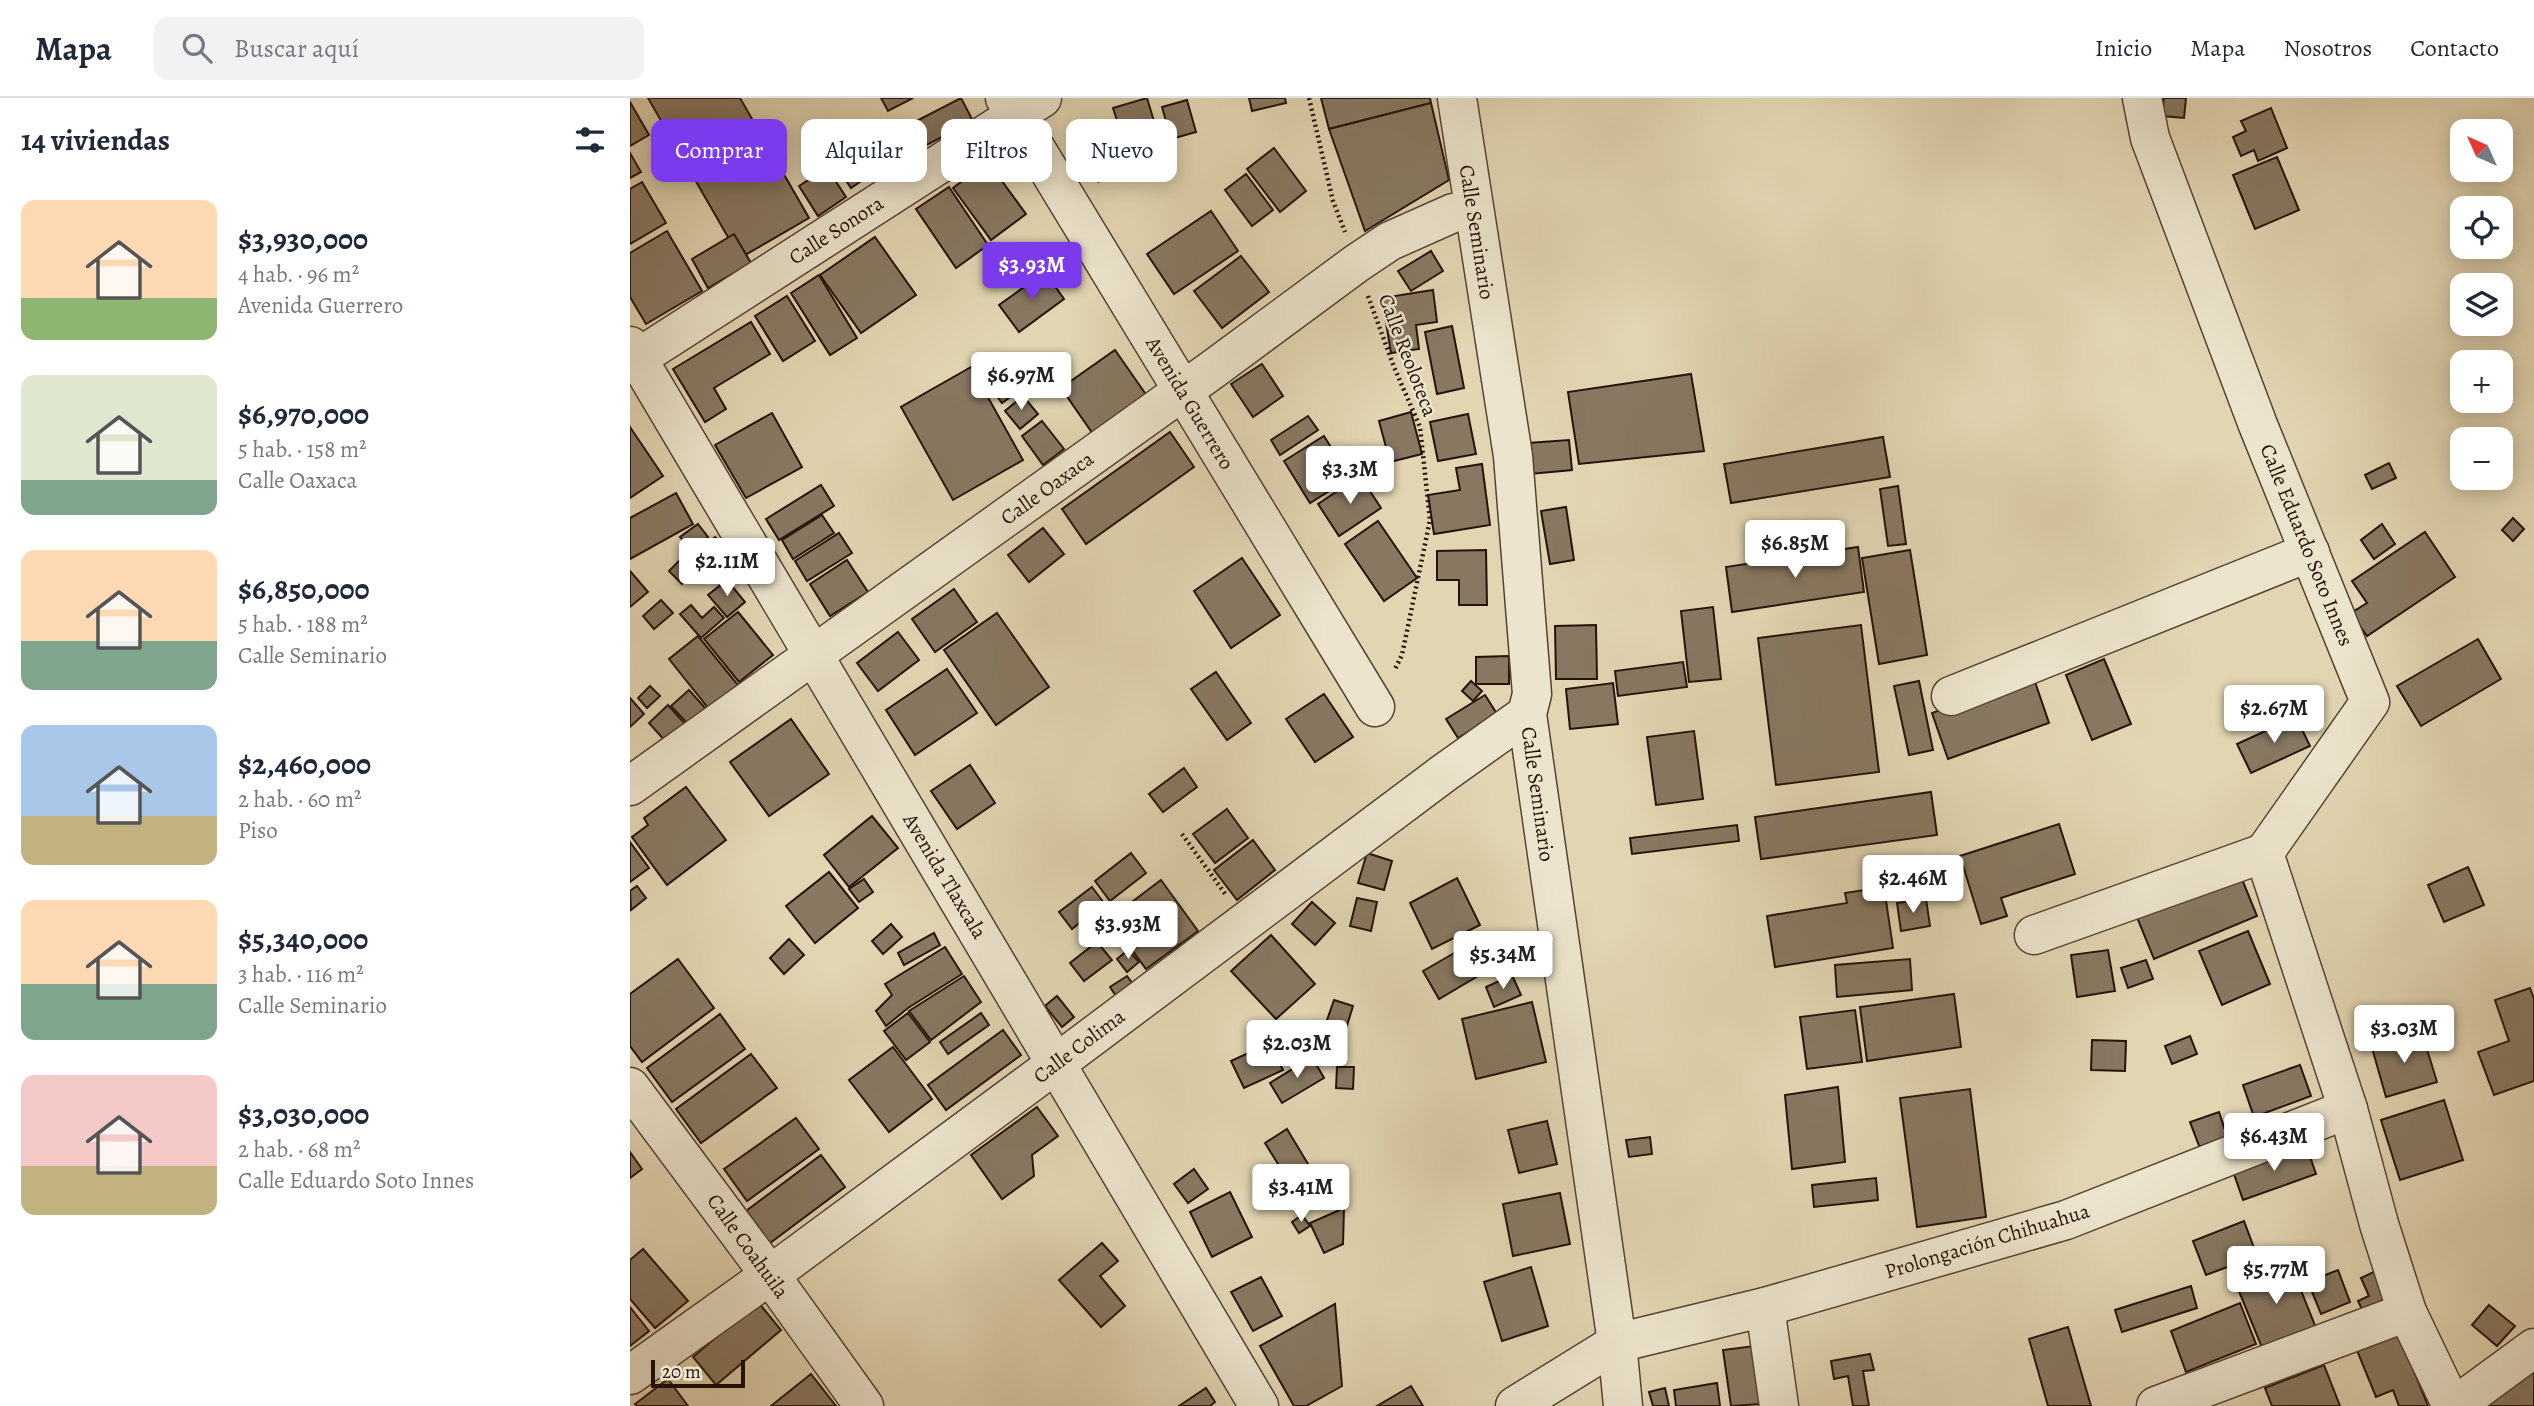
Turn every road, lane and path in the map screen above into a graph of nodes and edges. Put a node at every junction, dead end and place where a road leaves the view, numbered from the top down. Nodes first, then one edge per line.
1 (1308, 98) edge
2 (1457, 98) edge
3 (2142, 98) edge
4 (1021, 104) edge
5 (1093, 182) edge
6 (1063, 194) junction
7 (1474, 210) junction
8 (1357, 263) junction
9 (632, 356) edge
10 (1183, 390) junction
11 (2310, 552) junction
12 (814, 656) junction
13 (1951, 696) dead end
14 (1375, 707) joint
15 (1527, 714) junction
16 (630, 786) edge
17 (1182, 834) dead end
18 (2264, 853) junction
19 (1245, 921) junction
20 (2034, 935) dead end
21 (1057, 1063) junction
22 (630, 1087) edge
23 (2348, 1109) junction
24 (770, 1275) junction
25 (1765, 1307) junction
26 (2407, 1312) junction
27 (1617, 1343) junction
28 (2534, 1348) edge
29 (630, 1375) edge
30 (864, 1406) edge
31 (1259, 1406) edge
32 (1515, 1406) edge
33 (1623, 1406) edge
34 (1779, 1406) edge
35 (2156, 1406) edge
36 (2453, 1406) edge

1 - 8 path, Calle Reoloteca
2 - 7 street, Calle Seminario
3 - 11 street, Calle Eduardo Soto Innes
4 - 6 street, Avenida Guerrero
4 - 9 street, Calle Sonora
5 - 6 path
6 - 10 street, Avenida Guerrero
7 - 8 street, Calle Oaxaca
7 - 15 street, Calle Seminario
8 - 10 street, Calle Oaxaca
8 - 14 path, Calle Reoloteca
9 - 12 street, Avenida Tlaxcala
10 - 12 street, Calle Oaxaca
10 - 14 street, Avenida Guerrero
11 - 13 street
11 - 18 street, Calle Eduardo Soto Innes
12 - 16 street, Calle Oaxaca
12 - 21 street, Avenida Tlaxcala
15 - 19 street, Calle Colima
15 - 27 street, Calle Seminario
17 - 19 path
18 - 20 street
18 - 23 street
19 - 21 street, Calle Colima
21 - 24 street, Calle Colima
21 - 31 street, Avenida Tlaxcala
22 - 24 street, Calle Coahuila
23 - 25 street, Prolongación Chihuahua
23 - 26 street
24 - 29 street, Calle Colima
24 - 30 street, Calle Coahuila
25 - 27 street, Prolongación Chihuahua
25 - 34 street
26 - 35 street
26 - 36 street
27 - 32 street, Prolongación Chihuahua
27 - 33 street, Calle Seminario
28 - 36 street

